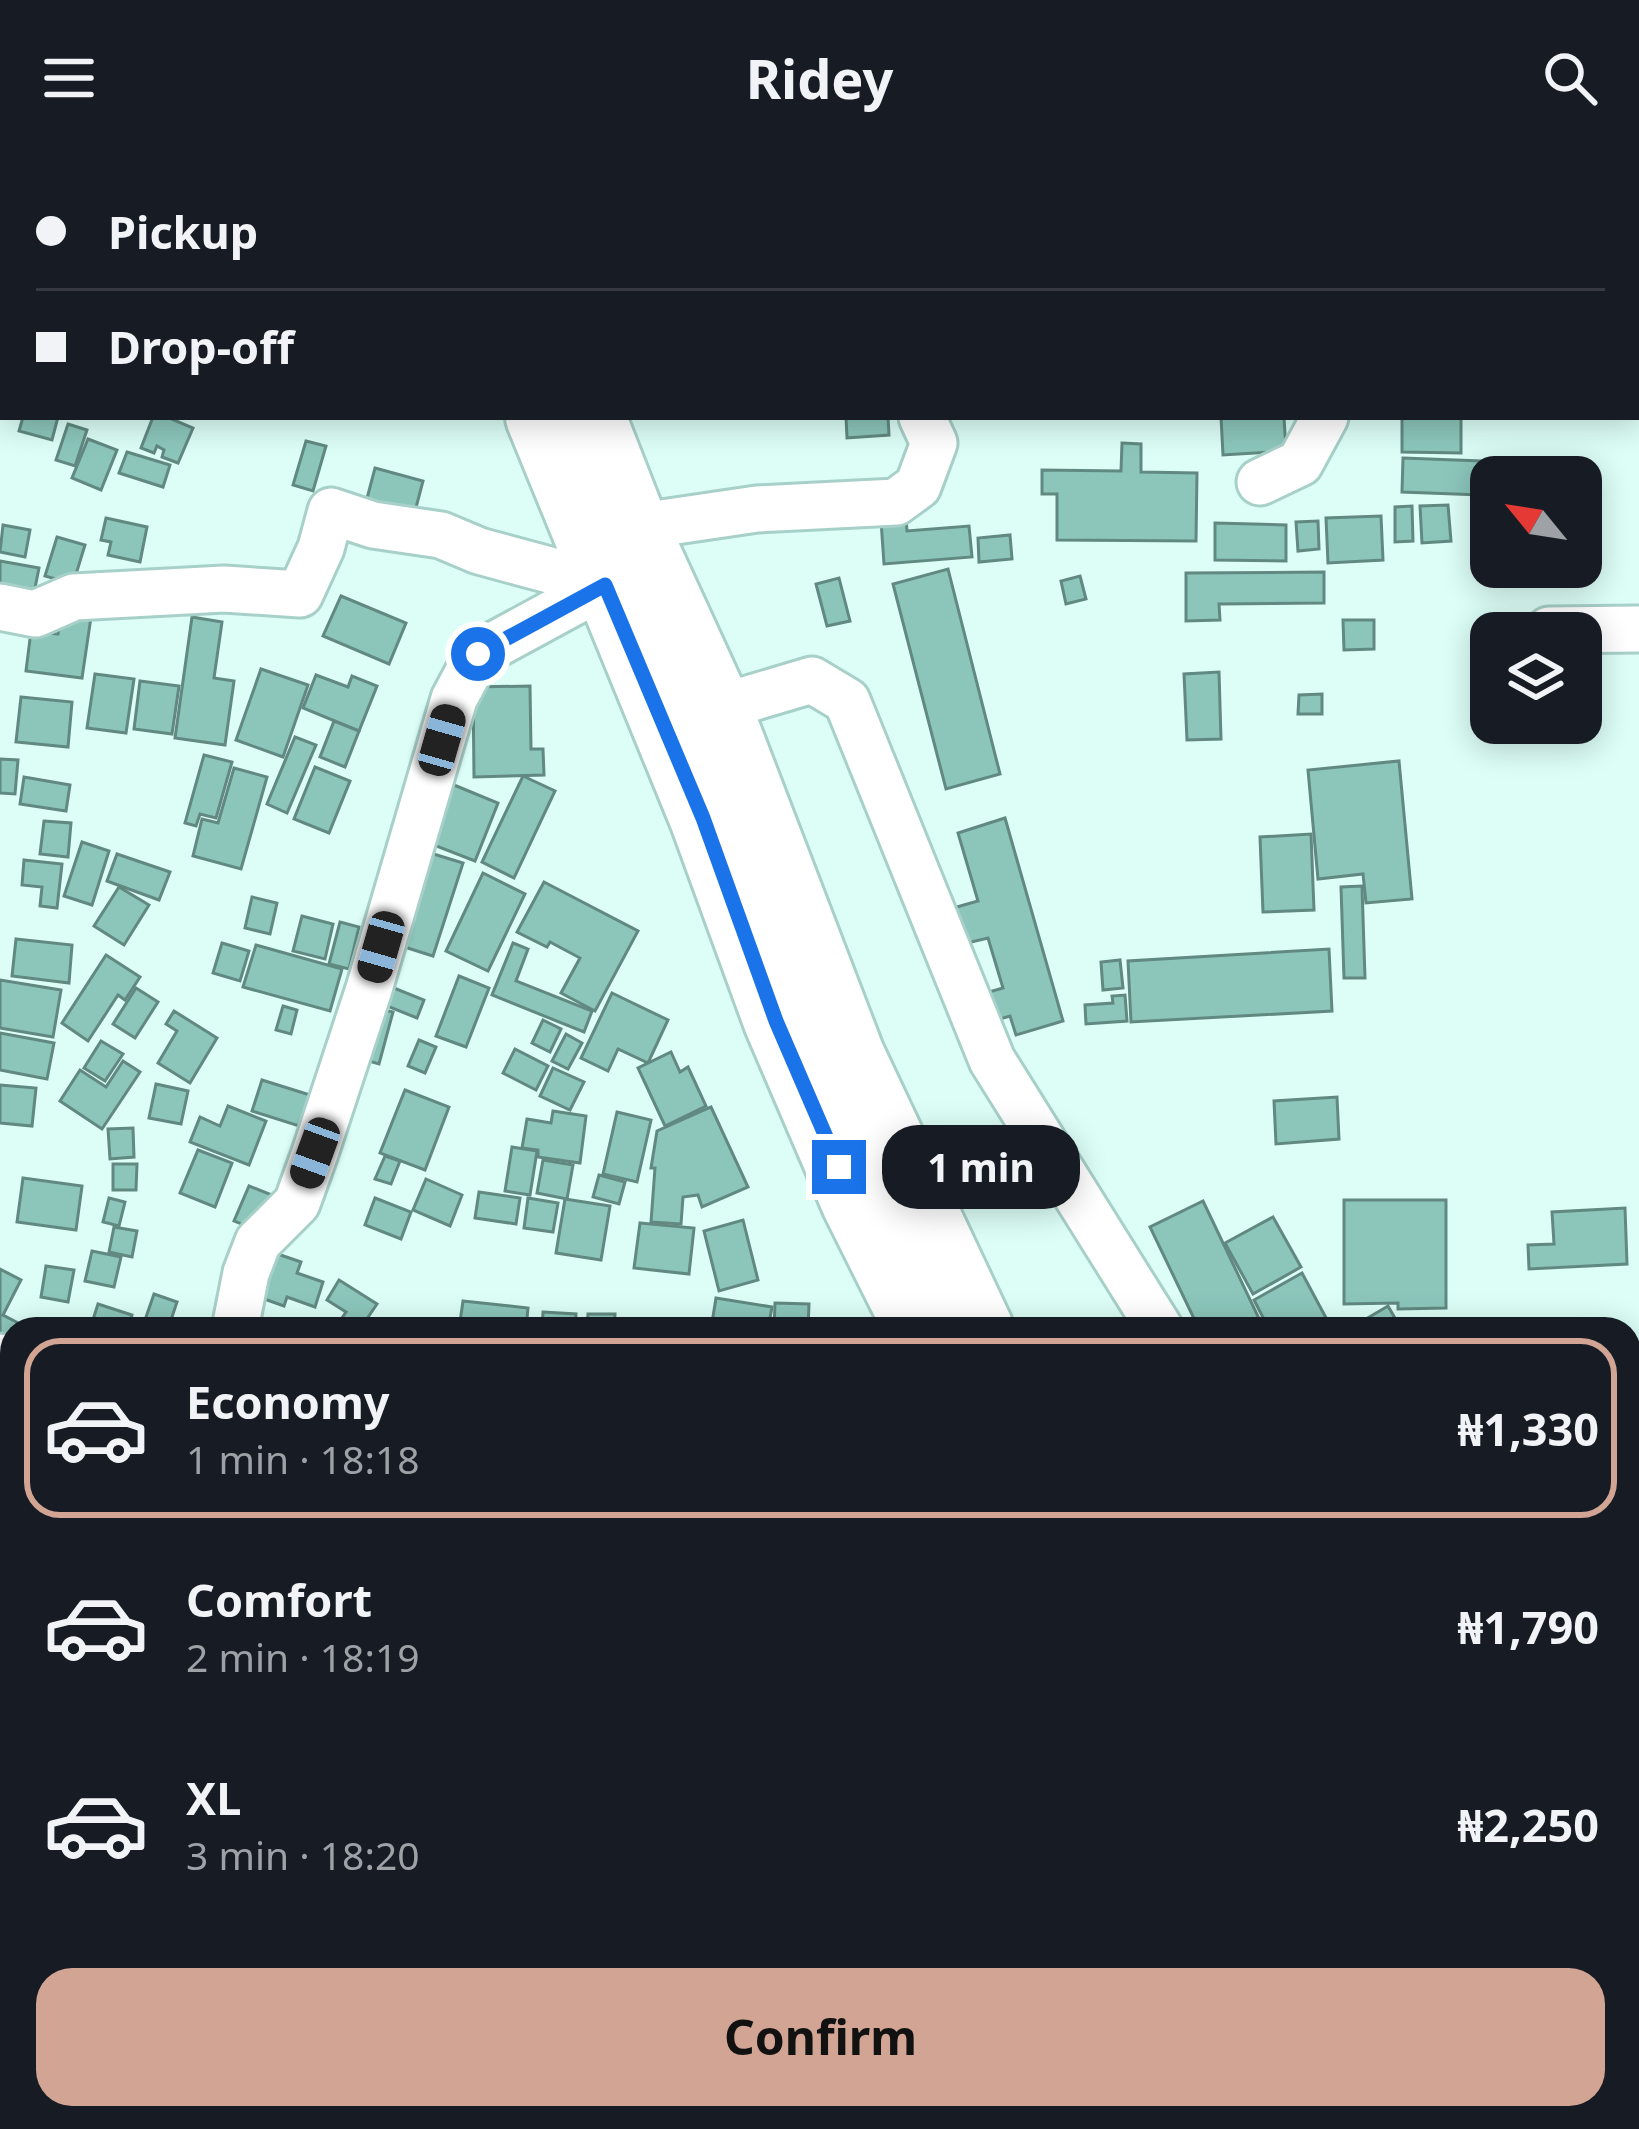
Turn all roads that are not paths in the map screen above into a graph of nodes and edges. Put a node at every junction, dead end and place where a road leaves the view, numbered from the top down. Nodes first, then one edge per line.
1 (540, 420) edge
2 (593, 420) edge
3 (923, 420) edge
4 (1323, 420) edge
5 (1260, 482) dead end
6 (635, 527) junction
7 (605, 585) junction
8 (0, 607) edge
9 (1602, 629) edge
10 (1639, 629) edge
11 (718, 708) junction
12 (237, 1317) edge
13 (912, 1317) edge
14 (974, 1317) edge
15 (1153, 1317) edge

1 - 7 main road
2 - 6 main road
3 - 6 street
4 - 5 street
6 - 11 main road
7 - 8 street
7 - 12 street
7 - 13 main road
9 - 10 street
11 - 14 main road
11 - 15 street

